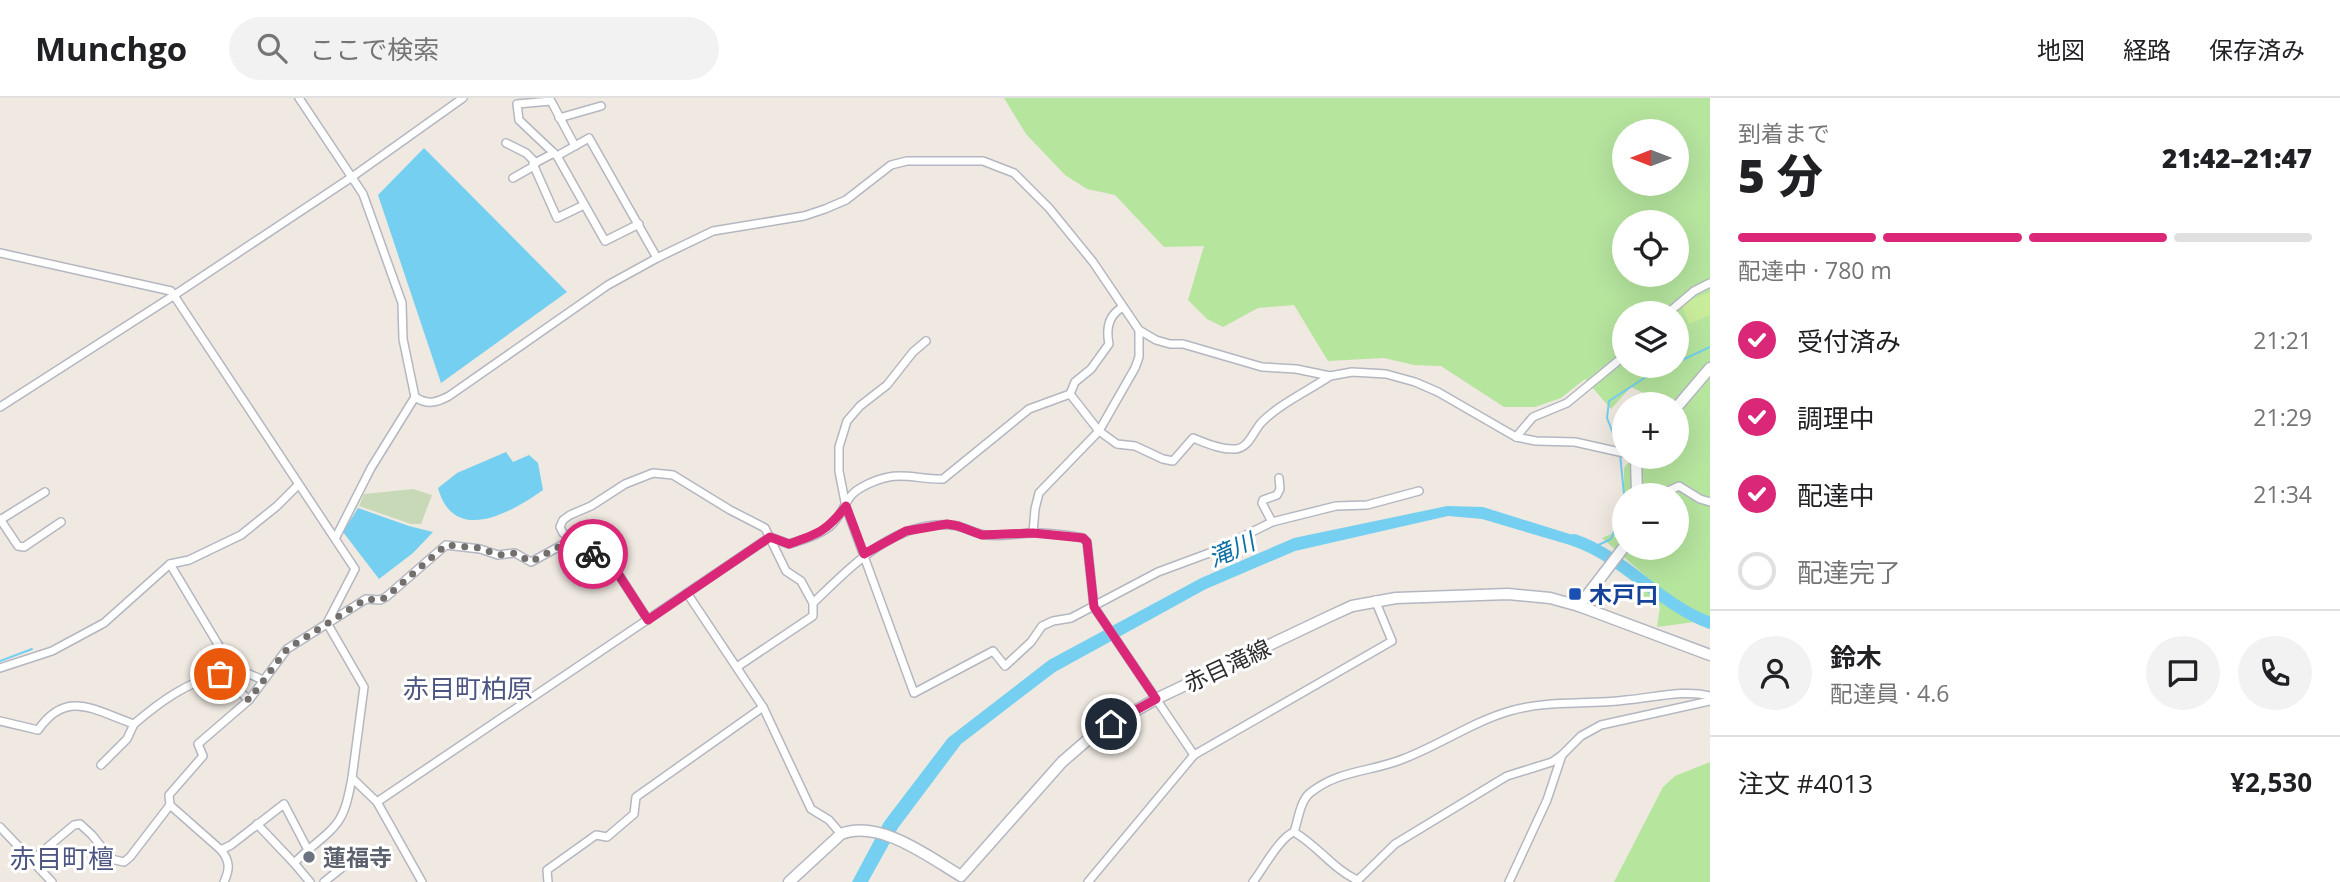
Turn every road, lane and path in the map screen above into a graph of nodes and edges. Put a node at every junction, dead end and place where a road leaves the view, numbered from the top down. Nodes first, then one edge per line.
1 (299, 98) edge
2 (463, 98) edge
3 (601, 106) dead end
4 (559, 118) junction
5 (506, 143) dead end
6 (575, 146) junction
7 (555, 155) junction
8 (535, 164) junction
9 (352, 177) junction
10 (513, 178) dead end
11 (584, 205) junction
12 (639, 224) junction
13 (0, 253) edge
14 (657, 258) junction
15 (1710, 282) edge
16 (173, 296) junction
17 (1681, 301) edge
18 (1123, 307) junction
19 (1139, 330) junction
20 (926, 341) dead end
21 (1612, 366) edge
22 (1710, 368) edge
23 (1330, 376) junction
24 (1689, 393) edge
25 (1070, 394) junction
26 (415, 397) junction
27 (0, 407) edge
28 (1099, 430) junction
29 (1516, 437) junction
30 (1612, 451) edge
31 (1279, 478) dead end
32 (298, 485) junction
33 (1419, 491) dead end
34 (45, 492) dead end
35 (1689, 492) edge
36 (1710, 502) edge
37 (846, 506) junction
38 (0, 519) edge
39 (61, 522) dead end
40 (1272, 522) junction
41 (1033, 533) junction
42 (336, 537) junction
43 (770, 537) junction
44 (573, 539) junction
45 (864, 554) junction
46 (1613, 560) edge
47 (170, 564) junction
48 (687, 593) junction
49 (1375, 600) junction
50 (813, 603) junction
51 (1579, 606) junction
52 (1094, 607) junction
53 (648, 620) junction
54 (327, 623) junction
55 (1710, 655) edge
56 (737, 667) junction
57 (0, 668) edge
58 (264, 680) junction
59 (1710, 698) edge
60 (1156, 699) junction
61 (249, 700) junction
62 (764, 707) junction
63 (0, 721) edge
64 (134, 724) junction
65 (1194, 755) junction
66 (1562, 755) junction
67 (101, 765) dead end
68 (352, 778) junction
69 (377, 802) junction
70 (170, 805) junction
71 (257, 824) junction
72 (0, 827) edge
73 (1294, 832) junction
74 (841, 834) junction
75 (221, 850) junction
76 (309, 850) junction
77 (354, 858) dead end
78 (31, 861) junction
79 (294, 863) junction
80 (964, 879) edge
81 (1357, 881) edge
82 (52, 882) edge
83 (224, 882) edge
84 (310, 882) edge
85 (324, 882) edge
86 (422, 882) edge
87 (548, 882) edge
88 (789, 882) edge
89 (1087, 882) edge
90 (1253, 882) edge
91 (1509, 882) edge

1 - 9 street
2 - 9 street
3 - 4 street
4 - 6 street
4 - 7 street
5 - 8 street
6 - 7 street
6 - 12 street
7 - 8 street
7 - 11 street
8 - 10 street
8 - 11 street
9 - 16 street
9 - 26 street
11 - 12 street
12 - 14 street
13 - 16 street
14 - 18 street
14 - 26 street
15 - 17 street
16 - 27 street
16 - 32 street
18 - 19 street
18 - 25 street
19 - 23 street
19 - 28 street
20 - 37 street
21 - 29 street
22 - 24 main road
23 - 28 street
23 - 29 street
25 - 28 street
25 - 37 street
26 - 42 street
28 - 41 street
29 - 30 street
31 - 40 street
32 - 42 street
32 - 47 street
33 - 40 street
34 - 38 street
35 - 36 street
37 - 43 street
37 - 45 street
38 - 39 street
40 - 52 street
41 - 45 street
41 - 52 street
42 - 54 street
43 - 44 street
43 - 48 street
43 - 50 street
44 - 53 street
44 - 54 street
45 - 50 street
45 - 52 street
46 - 51 main road
47 - 57 street
47 - 58 street
48 - 53 street
48 - 56 street
49 - 51 main road, 赤目滝線
49 - 60 main road, 赤目滝線
49 - 65 street
50 - 56 street
51 - 55 main road, 赤目滝線
52 - 60 street
53 - 69 street
54 - 58 street
54 - 68 street
56 - 62 street
58 - 61 street
59 - 66 street
59 - 73 street
60 - 65 street
60 - 80 main road, 赤目滝線
61 - 64 street
61 - 70 street
62 - 74 street
62 - 87 street
63 - 64 street
64 - 67 street
65 - 89 street
66 - 81 street
66 - 91 street
68 - 69 street
68 - 76 street
69 - 86 street
70 - 75 street
70 - 78 street
71 - 75 street
71 - 76 street
71 - 79 street
72 - 78 street
73 - 81 street
73 - 90 street
74 - 80 main road, 赤目滝線
74 - 88 main road
75 - 83 street
76 - 79 street
77 - 85 street
78 - 82 street
79 - 84 street

